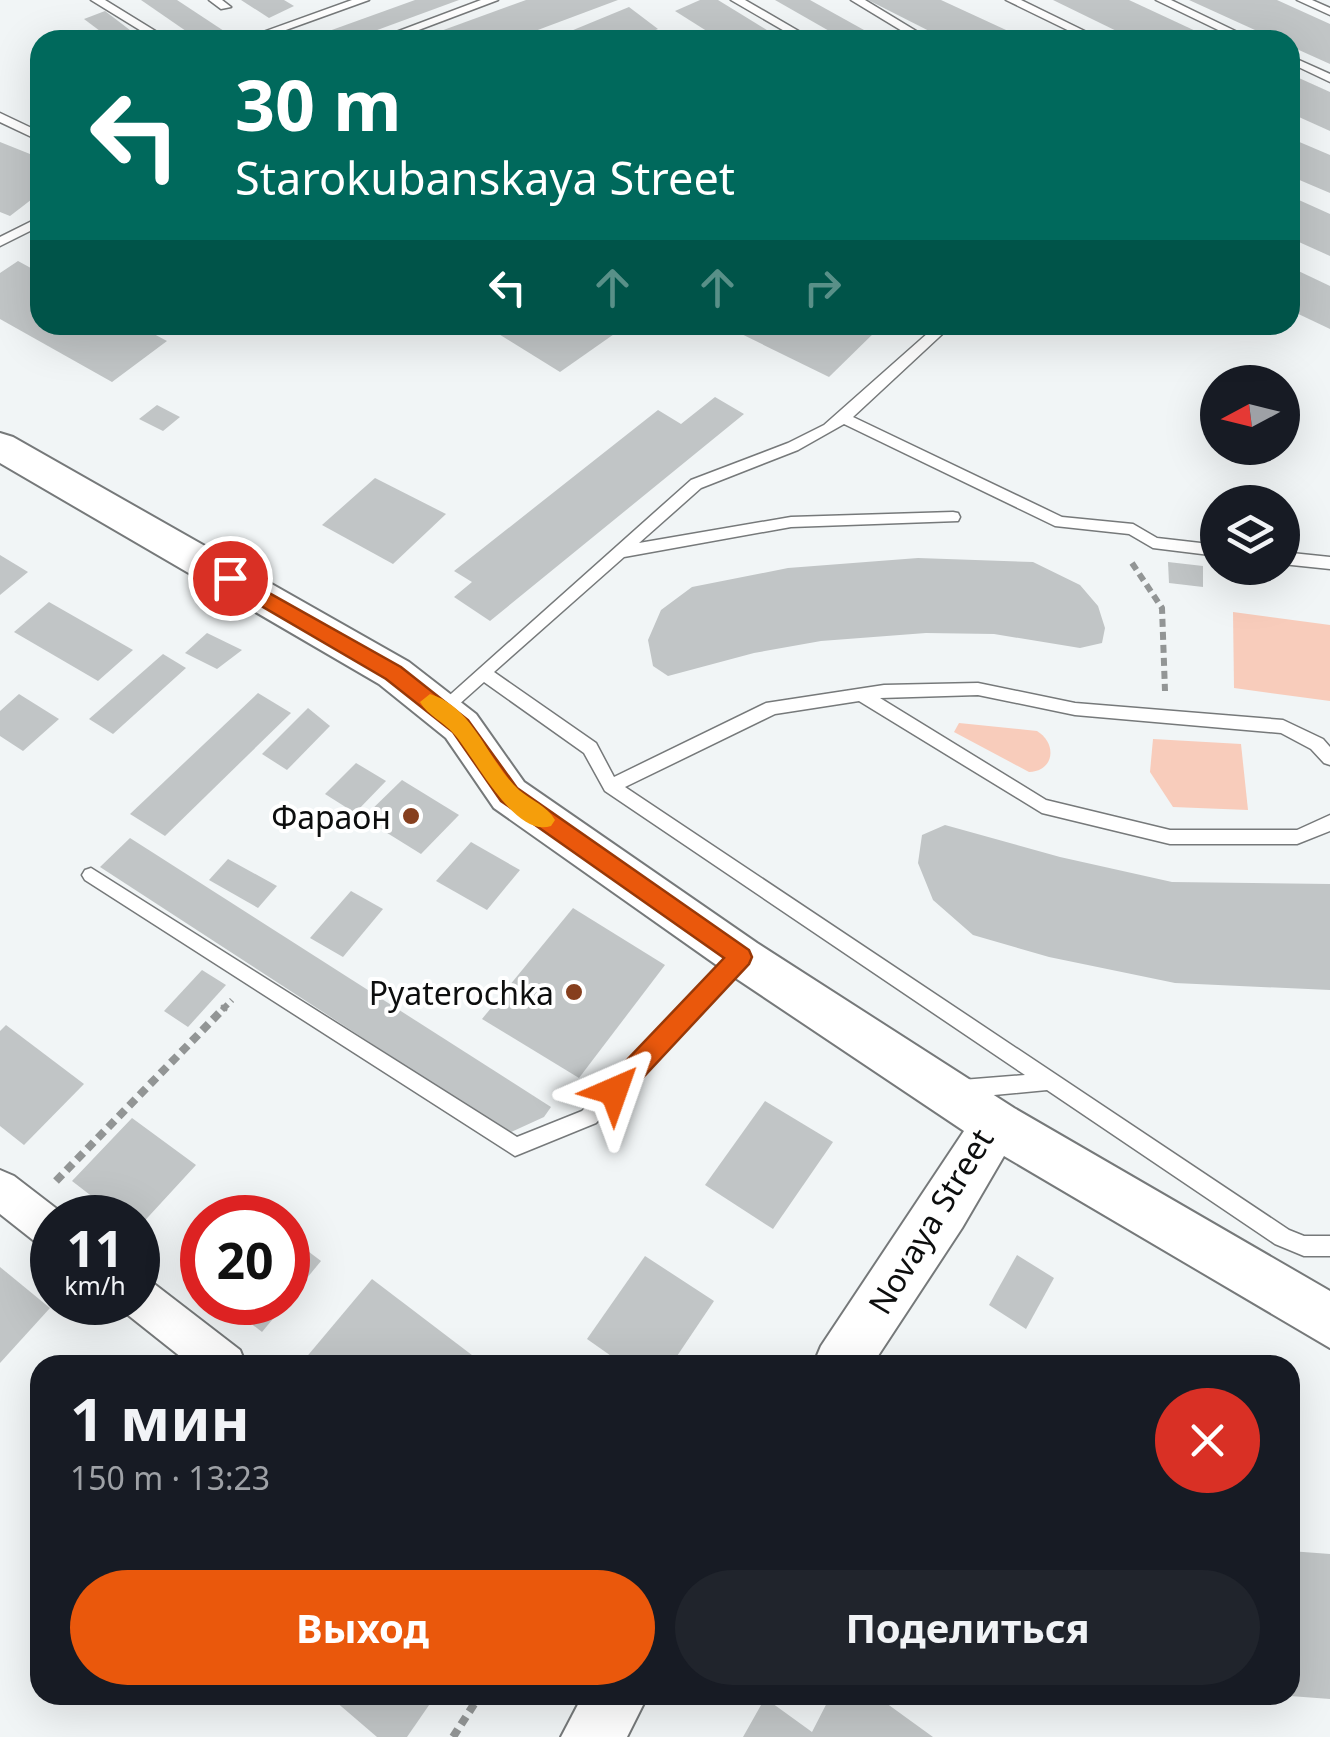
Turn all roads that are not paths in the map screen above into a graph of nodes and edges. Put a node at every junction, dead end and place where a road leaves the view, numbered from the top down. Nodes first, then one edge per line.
1 (96, 0) edge
2 (321, 0) edge
3 (363, 0) edge
4 (492, 0) edge
5 (737, 0) edge
6 (857, 0) edge
7 (1012, 0) edge
8 (1162, 0) edge
9 (1303, 0) edge
10 (336, 9) junction
11 (1330, 12) edge
12 (147, 30) edge
13 (276, 30) edge
14 (409, 30) edge
15 (790, 30) edge
16 (908, 30) edge
17 (1076, 30) edge
18 (1226, 30) edge
19 (1300, 64) edge
20 (1330, 78) edge
21 (0, 116) edge
22 (30, 132) edge
23 (30, 226) edge
24 (0, 242) edge
25 (934, 335) edge
26 (842, 418) junction
27 (0, 446) edge
28 (953, 517) dead end
29 (1200, 549) edge
30 (618, 552) junction
31 (1300, 560) edge
32 (1330, 563) edge
33 (483, 672) junction
34 (862, 694) junction
35 (440, 710) junction
36 (1330, 758) edge
37 (611, 786) junction
38 (1330, 822) edge
39 (91, 875) dead end
40 (740, 957) junction
41 (1050, 1081) junction
42 (947, 1091) junction
43 (996, 1124) junction
44 (1330, 1246) edge
45 (160, 1313) edge
46 (1330, 1321) edge
47 (212, 1355) edge
48 (847, 1355) edge
49 (612, 1705) edge
50 (592, 1737) edge

1 - 12 lane
2 - 10 lane
3 - 10 lane
4 - 14 lane
5 - 15 lane
6 - 16 lane
7 - 17 lane
8 - 18 lane
9 - 11 lane
10 - 13 lane
19 - 20 lane
21 - 22 lane
23 - 24 lane
25 - 26 lane
26 - 29 lane
26 - 30 lane
27 - 35 street, Novaya Street
28 - 30 lane
30 - 33 lane
31 - 32 lane
33 - 35 lane
33 - 37 lane
34 - 36 lane
34 - 37 lane
34 - 38 lane
35 - 40 street, Novaya Street
37 - 41 lane
39 - 40 lane
40 - 42 street, Novaya Street
41 - 42 lane
41 - 44 lane
42 - 43 street, Novaya Street
43 - 46 street
43 - 48 street, Novaya Street
45 - 47 street
49 - 50 street

